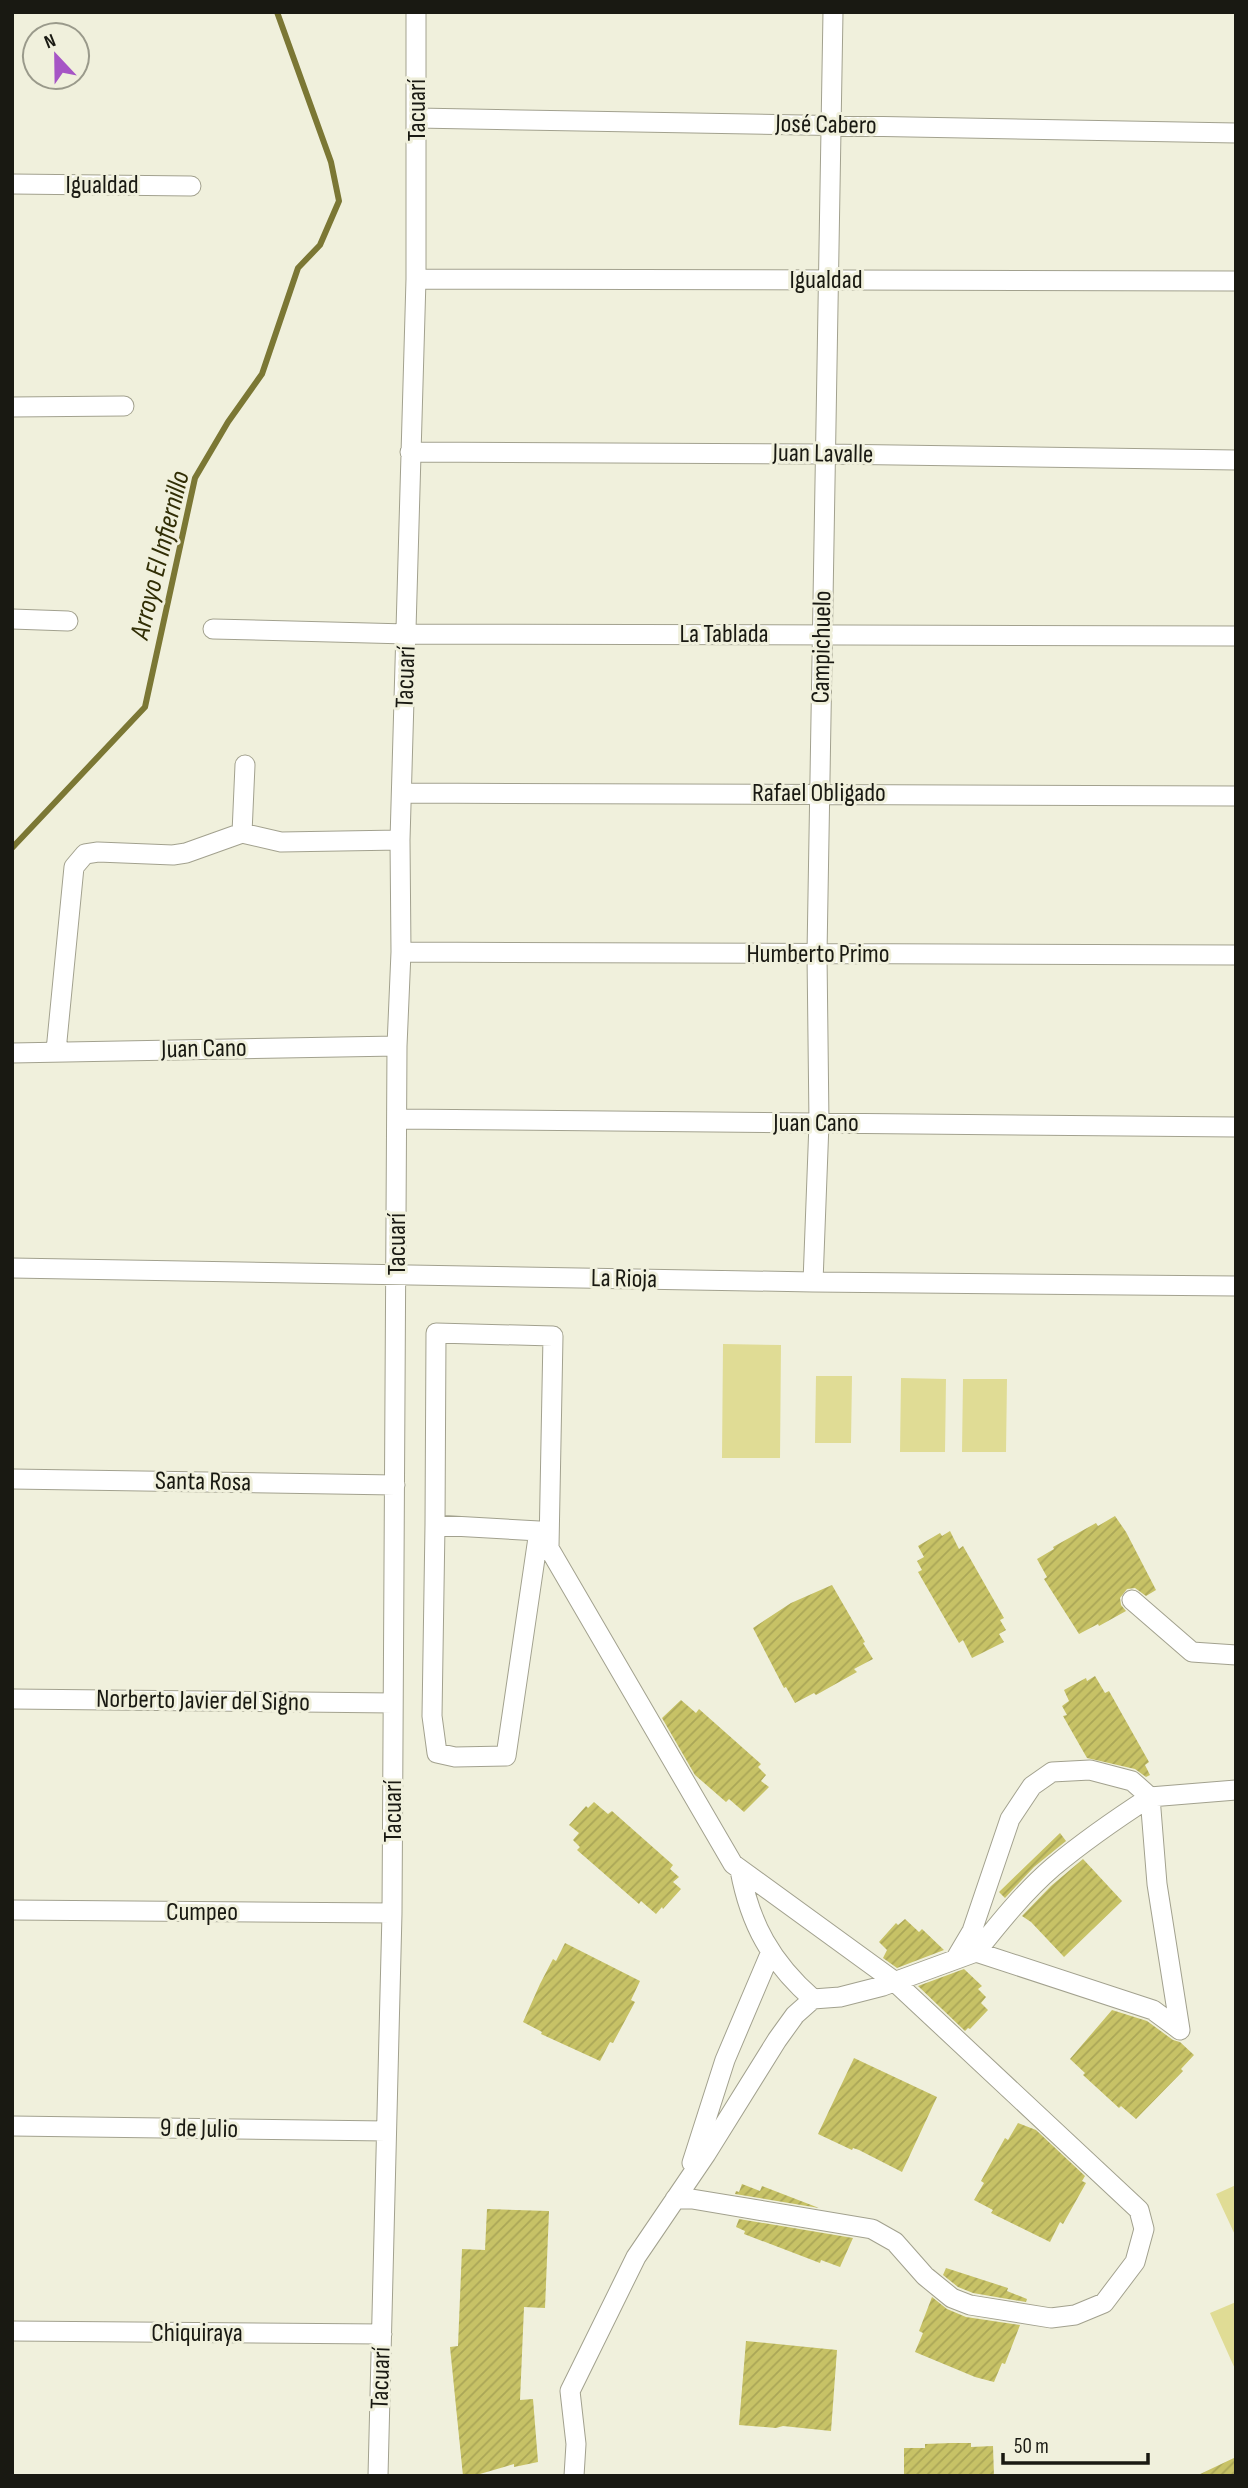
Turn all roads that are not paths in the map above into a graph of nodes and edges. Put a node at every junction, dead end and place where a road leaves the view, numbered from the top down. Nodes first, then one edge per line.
1 (416, 12) edge
2 (833, 12) edge
3 (417, 118) junction
4 (832, 124) junction
5 (1236, 133) edge
6 (12, 184) edge
7 (191, 186) dead end
8 (416, 279) junction
9 (830, 280) junction
10 (1236, 281) edge
11 (124, 406) dead end
12 (12, 407) edge
13 (410, 452) junction
14 (826, 454) junction
15 (1236, 460) edge
16 (12, 619) edge
17 (68, 621) dead end
18 (213, 629) dead end
19 (407, 634) junction
20 (822, 635) junction
21 (1236, 636) edge
22 (245, 765) dead end
23 (402, 793) junction
24 (820, 793) junction
25 (1236, 796) edge
26 (243, 833) junction
27 (400, 840) junction
28 (401, 952) junction
29 (817, 954) junction
30 (1236, 955) edge
31 (397, 1046) junction
32 (56, 1051) junction
33 (12, 1052) edge
34 (397, 1119) junction
35 (819, 1124) junction
36 (1236, 1127) edge
37 (12, 1268) edge
38 (396, 1275) junction
39 (813, 1282) junction
40 (1236, 1286) edge
41 (12, 1479) edge
42 (395, 1485) junction
43 (435, 1525) junction
44 (544, 1539) junction
45 (1132, 1600) dead end
46 (1236, 1655) edge
47 (12, 1699) edge
48 (393, 1703) junction
49 (1236, 1790) edge
50 (1150, 1797) junction
51 (740, 1870) junction
52 (12, 1910) edge
53 (392, 1913) junction
54 (976, 1952) junction
55 (770, 1954) junction
56 (956, 1958) junction
57 (894, 1981) junction
58 (813, 1999) junction
59 (12, 2126) edge
60 (386, 2131) junction
61 (679, 2192) junction
62 (12, 2331) edge
63 (382, 2334) junction
64 (378, 2476) edge
65 (574, 2476) edge

1 - 3 street, Tacuarí
2 - 4 street, Campichuelo
3 - 4 street, José Cabero
3 - 8 street, Tacuarí
4 - 5 street, José Cabero
4 - 9 street, Campichuelo
6 - 7 street, Igualdad
8 - 9 street, Igualdad
8 - 13 street, Tacuarí
9 - 10 street, Igualdad
9 - 14 street, Campichuelo
11 - 12 street
13 - 14 street, Juan Lavalle
13 - 19 street, Tacuarí
14 - 15 street, Juan Lavalle
14 - 20 street, Campichuelo
16 - 17 street
18 - 19 street, La Tablada
19 - 20 street, La Tablada
19 - 23 street, Tacuarí
20 - 21 street, La Tablada
20 - 24 street, Campichuelo
22 - 26 street
23 - 24 street, Rafael Obligado
23 - 27 street, Tacuarí
24 - 25 street, Rafael Obligado
24 - 29 street, Campichuelo
26 - 27 street
26 - 32 street
27 - 28 street, Tacuarí
28 - 29 street, Humberto Primo
28 - 31 street, Tacuarí
29 - 30 street, Humberto Primo
29 - 35 street, Campichuelo
31 - 32 street, Juan Cano
31 - 34 street, Tacuarí
32 - 33 street, Juan Cano
34 - 35 street, Juan Cano
34 - 38 street, Tacuarí
35 - 36 street, Juan Cano
35 - 39 street, Campichuelo
37 - 38 street, La Rioja
38 - 39 street, La Rioja
38 - 42 street, Tacuarí
39 - 40 street, La Rioja
41 - 42 street, Santa Rosa
42 - 48 street, Tacuarí
43 - 44 street
43 - 44 street
43 - 44 street
44 - 51 street
45 - 46 street
47 - 48 street, Norberto Javier del Signo
48 - 53 street, Tacuarí
49 - 50 street
50 - 54 street
50 - 54 street
50 - 56 street
51 - 55 street
51 - 57 street
52 - 53 street, Cumpeo
53 - 60 street, Tacuarí
54 - 56 street
55 - 58 street
55 - 61 street
56 - 57 street
57 - 58 street
57 - 61 street
58 - 61 street
59 - 60 street, 9 de Julio
60 - 63 street, Tacuarí
61 - 65 street
62 - 63 street, Chiquiraya
63 - 64 street, Tacuarí

